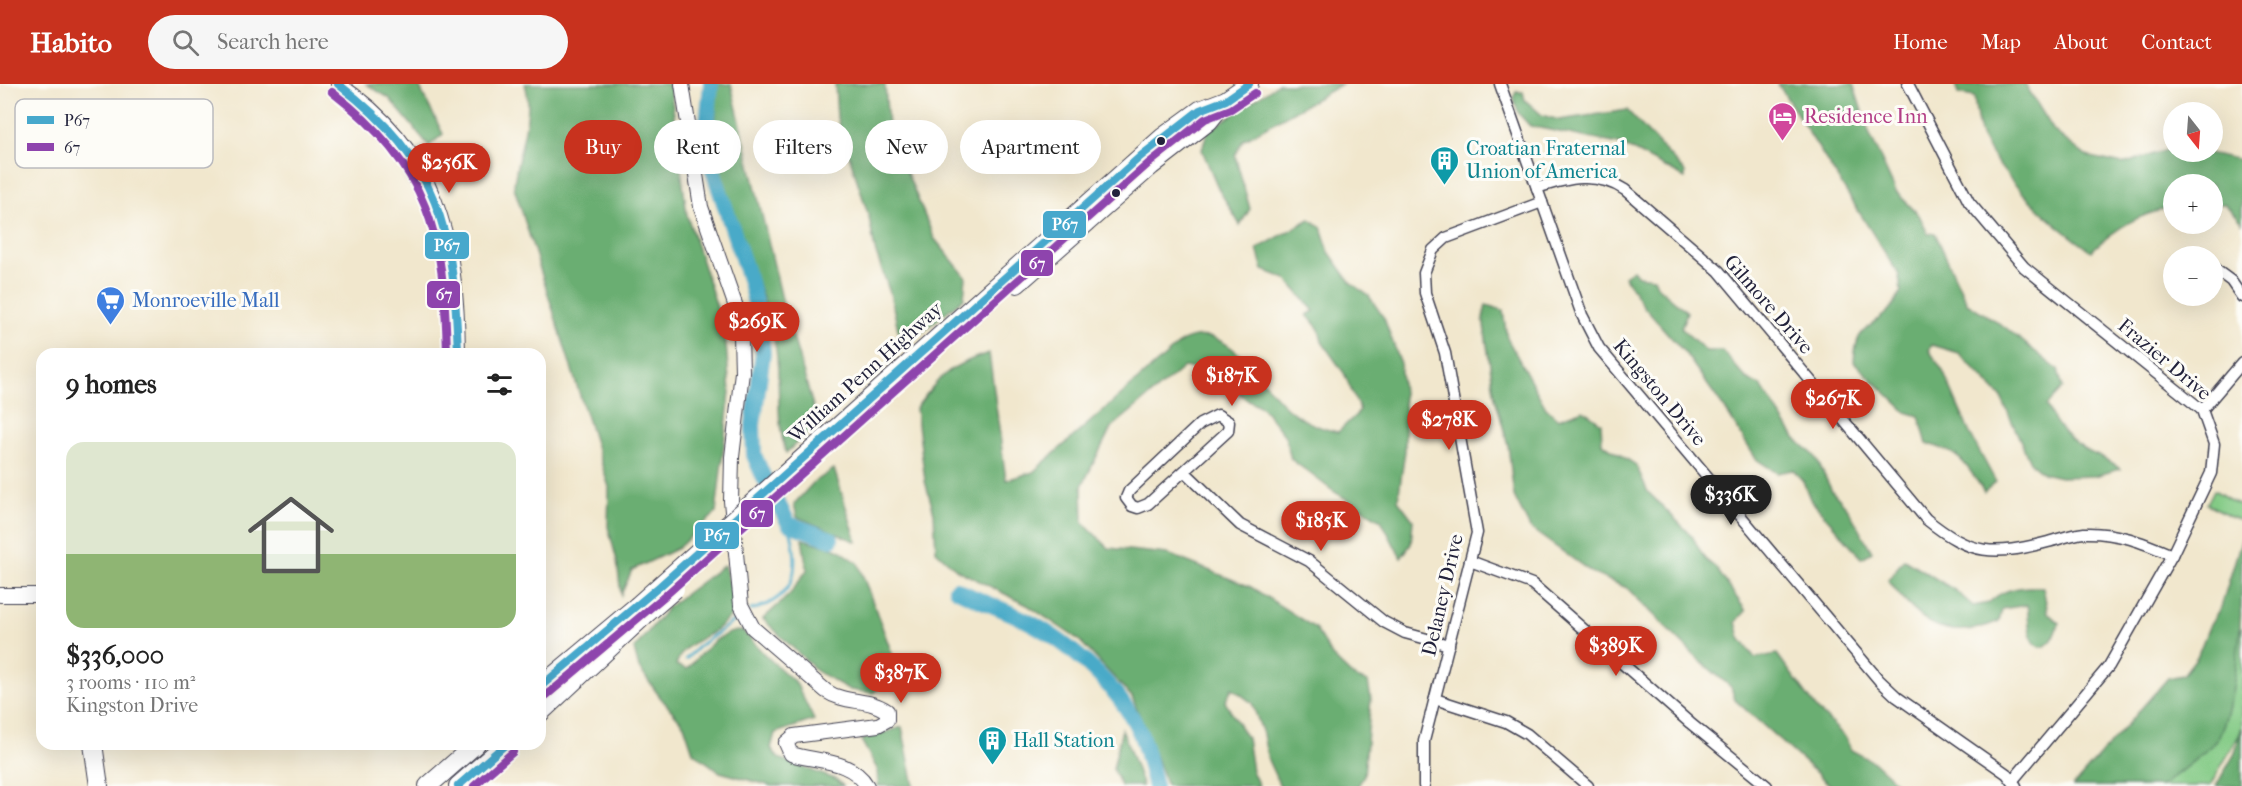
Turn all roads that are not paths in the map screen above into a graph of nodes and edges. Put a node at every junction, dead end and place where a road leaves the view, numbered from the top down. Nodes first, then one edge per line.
1 (338, 84) edge
2 (682, 84) edge
3 (1249, 84) edge
4 (1500, 84) edge
5 (1908, 84) edge
6 (1537, 188) junction
7 (1542, 202) junction
8 (2223, 275) edge
9 (2242, 297) edge
10 (458, 348) edge
11 (2242, 363) edge
12 (2202, 410) junction
13 (1185, 472) junction
14 (2172, 555) junction
15 (1470, 561) junction
16 (36, 595) edge
17 (0, 596) edge
18 (641, 611) junction
19 (1449, 645) junction
20 (546, 682) edge
21 (1435, 699) junction
22 (546, 707) edge
23 (94, 750) edge
24 (469, 750) edge
25 (499, 750) edge
26 (2014, 783) edge
27 (99, 786) edge
28 (428, 786) edge
29 (458, 786) edge
30 (867, 786) edge
31 (1424, 786) edge
32 (1588, 786) edge
33 (1767, 786) edge

1 - 10 street
2 - 30 street
3 - 18 highway, William Penn Highway, bridge
4 - 6 street, Kingston Drive
5 - 12 street, Frazier Drive
6 - 7 street, Kingston Drive
6 - 14 street, Gilmore Drive
7 - 15 street, Delaney Drive
7 - 26 street, Kingston Drive
8 - 9 street
11 - 12 street
12 - 14 street, Frazier Drive
13 - 13 street
13 - 19 street
14 - 26 street, Frazier Drive
15 - 19 street, Delaney Drive
15 - 33 street
16 - 17 street
18 - 20 highway, William Penn Highway
18 - 22 highway, William Penn Highway
19 - 21 street, Delaney Drive
21 - 31 street, Delaney Drive
21 - 32 street
23 - 27 highway
24 - 28 highway
25 - 29 highway

